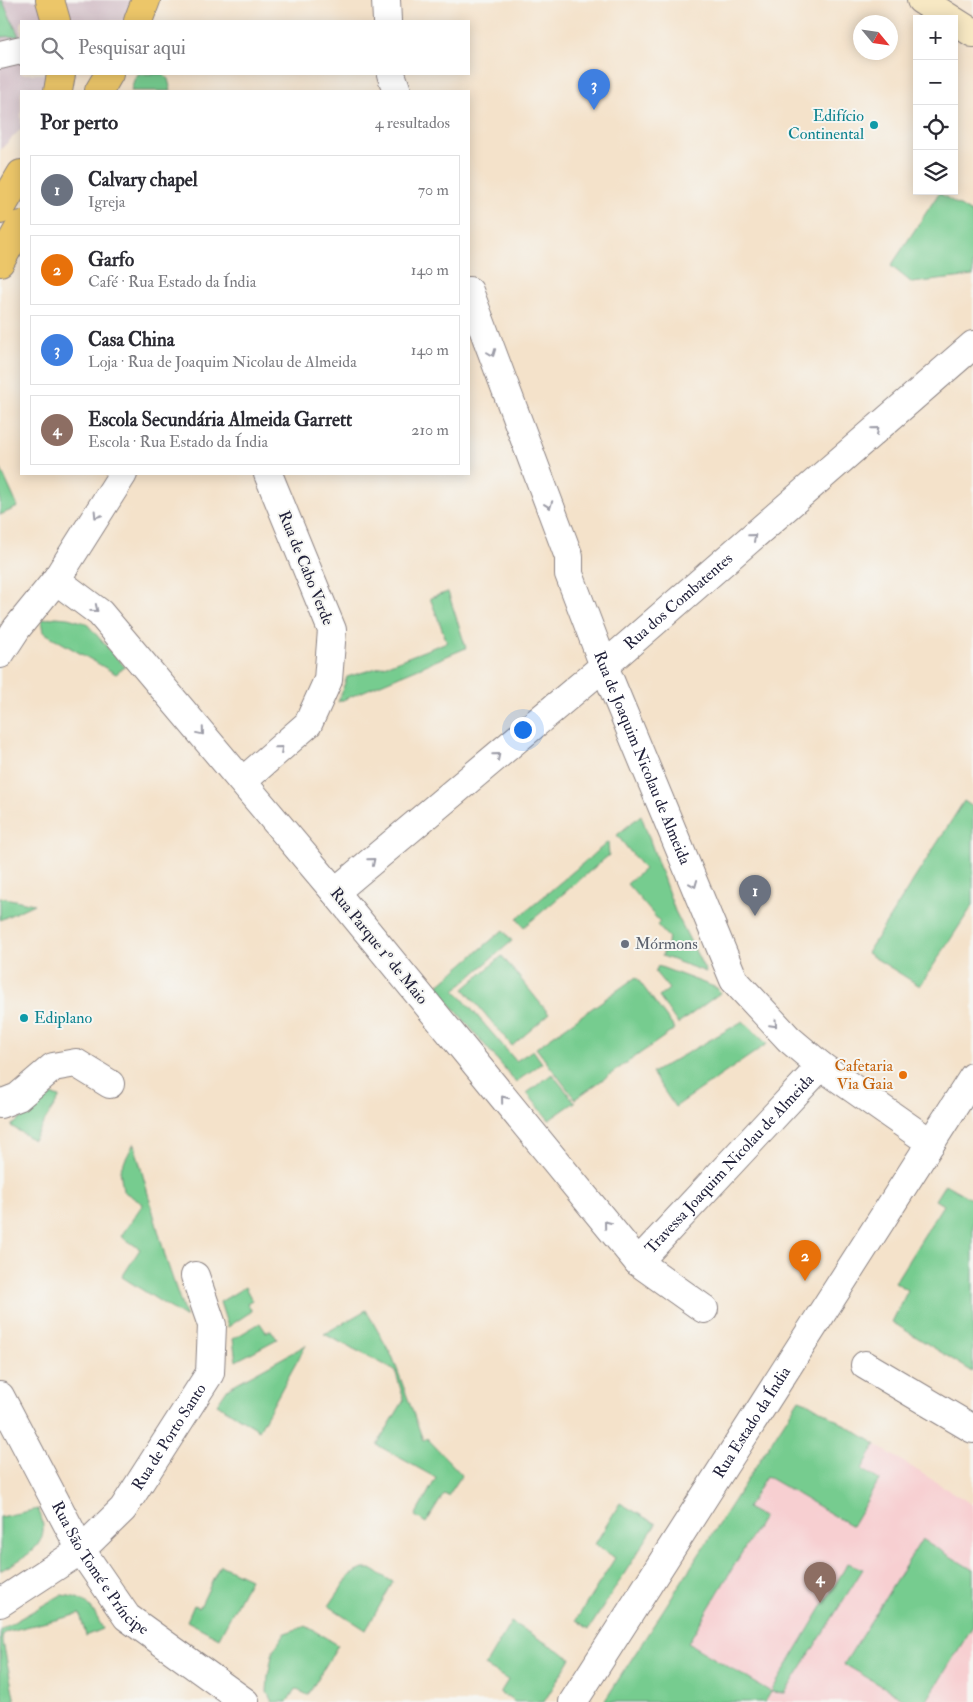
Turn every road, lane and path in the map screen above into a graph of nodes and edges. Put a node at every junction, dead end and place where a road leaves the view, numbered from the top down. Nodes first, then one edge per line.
1 (50, 0) edge
2 (146, 0) edge
3 (386, 0) edge
4 (922, 0) edge
5 (945, 15) edge
6 (56, 20) edge
7 (138, 20) edge
8 (387, 20) edge
9 (958, 24) edge
10 (973, 33) edge
11 (20, 50) edge
12 (0, 55) edge
13 (61, 75) edge
14 (108, 75) edge
15 (390, 75) edge
16 (58, 90) edge
17 (100, 90) edge
18 (397, 90) edge
19 (20, 176) edge
20 (0, 210) edge
21 (20, 227) edge
22 (0, 262) edge
23 (470, 294) edge
24 (973, 345) edge
25 (122, 475) edge
26 (268, 475) edge
27 (56, 580) junction
28 (0, 654) edge
29 (604, 666) junction
30 (243, 781) junction
31 (335, 892) junction
32 (821, 1066) junction
33 (973, 1076) edge
34 (110, 1084) dead end
35 (0, 1104) edge
36 (931, 1143) junction
37 (638, 1262) junction
38 (195, 1276) dead end
39 (704, 1309) dead end
40 (865, 1365) dead end
41 (0, 1396) edge
42 (973, 1429) edge
43 (81, 1550) junction
44 (0, 1603) edge
45 (244, 1702) edge
46 (573, 1702) edge

1 - 6 main road
2 - 7 main road
3 - 8 street
4 - 5 main road
9 - 10 main road
11 - 12 street
13 - 16 main road
14 - 17 main road
15 - 18 street
19 - 20 main road
21 - 22 main road
23 -> 29 street, Rua de Joaquim Nicolau de Almeida
29 -> 24 street, Rua dos Combatentes
25 -> 27 street
30 -> 26 street, Rua de Cabo Verde
27 - 28 street
27 -> 30 street, Rua Parque 1º de Maio
31 -> 29 street, Rua dos Combatentes
29 -> 32 street, Rua de Joaquim Nicolau de Almeida
30 - 31 street, Rua Parque 1º de Maio
37 -> 31 street, Rua Parque 1º de Maio
32 - 36 street, Rua de Joaquim Nicolau de Almeida
32 - 37 street, Travessa Joaquim Nicolau de Almeida
33 - 36 street, Rua Estado da Índia
34 - 35 street
36 - 46 street, Rua Estado da Índia
37 - 39 street, Rua Parque 1º de Maio
38 - 43 street, Rua de Porto Santo
40 - 42 street
41 - 43 street, Rua São Tomé e Príncipe
43 - 44 street, Rua de Porto Santo
43 - 45 street, Rua São Tomé e Príncipe

